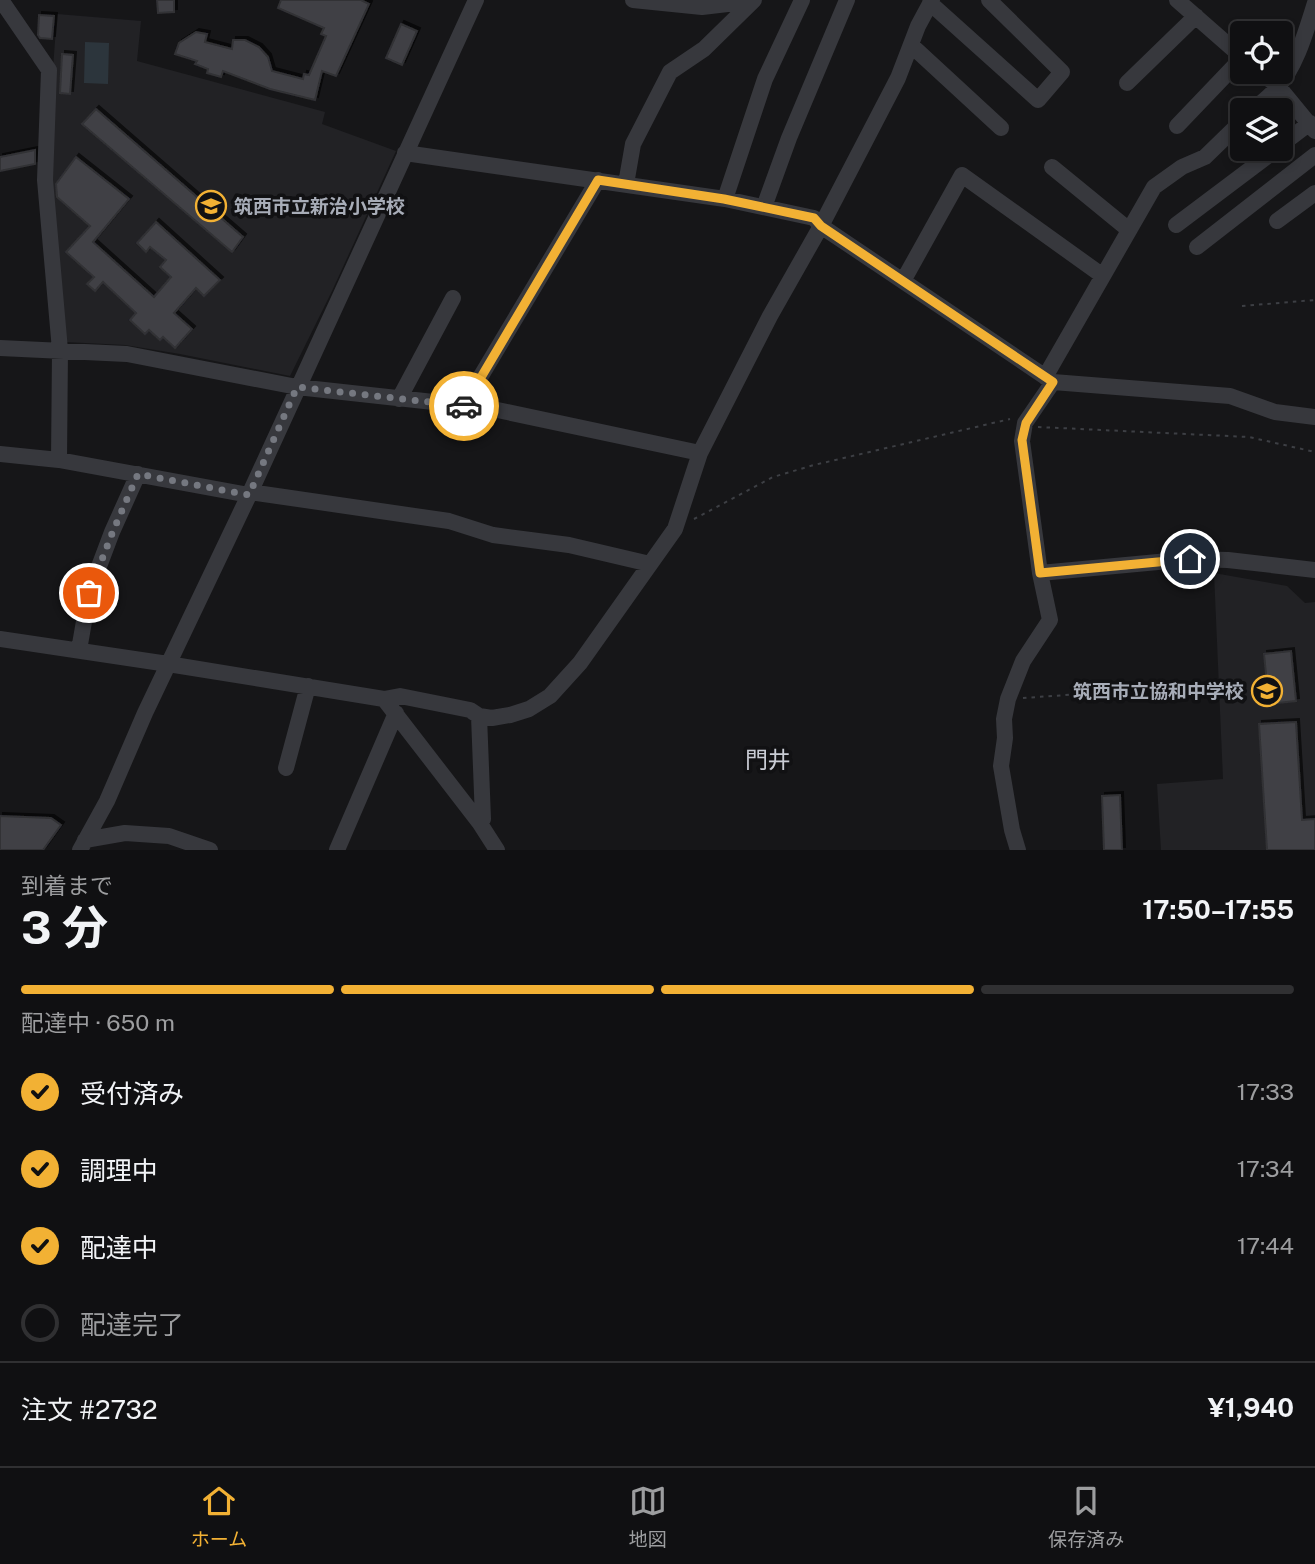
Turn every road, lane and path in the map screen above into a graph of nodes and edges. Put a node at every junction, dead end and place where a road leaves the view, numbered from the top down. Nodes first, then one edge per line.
1 (1, 0) edge
2 (476, 0) edge
3 (633, 0) edge
4 (803, 0) edge
5 (847, 0) edge
6 (989, 0) edge
7 (1177, 0) edge
8 (754, 1) edge
9 (931, 1) edge
10 (1315, 3) edge
11 (1196, 16) junction
12 (911, 45) junction
13 (1230, 47) edge
14 (1230, 71) edge
15 (1127, 83) dead end
16 (1276, 84) edge
17 (1279, 86) junction
18 (1266, 98) edge
19 (1177, 126) dead end
20 (1312, 127) edge
21 (1001, 128) dead end
22 (1230, 133) edge
23 (1293, 138) edge
24 (405, 153) junction
25 (1315, 155) edge
26 (1260, 161) edge
27 (1052, 167) dead end
28 (598, 180) junction
29 (626, 184) junction
30 (1315, 193) edge
31 (724, 199) junction
32 (764, 208) junction
33 (1276, 221) dead end
34 (1176, 225) dead end
35 (821, 226) junction
36 (1129, 230) junction
37 (1197, 247) dead end
38 (1103, 276) junction
39 (903, 281) junction
40 (453, 299) dead end
41 (1315, 300) edge
42 (1242, 306) dead end
43 (0, 348) edge
44 (60, 350) junction
45 (1049, 379) junction
46 (297, 387) junction
47 (399, 399) junction
48 (463, 406) junction
49 (1315, 417) edge
50 (1025, 426) junction
51 (1315, 452) edge
52 (699, 453) junction
53 (0, 454) edge
54 (59, 460) junction
55 (138, 474) junction
56 (249, 493) junction
57 (675, 529) junction
58 (650, 564) junction
59 (1315, 570) edge
60 (1040, 573) junction
61 (0, 639) edge
62 (79, 650) junction
63 (169, 664) junction
64 (1213, 685) dead end
65 (308, 686) junction
66 (384, 699) junction
67 (1008, 699) junction
68 (396, 713) junction
69 (479, 716) junction
70 (286, 768) dead end
71 (479, 822) junction
72 (83, 845) edge
73 (211, 850) edge
74 (337, 850) edge
75 (497, 850) edge
76 (1018, 850) edge

1 - 44 street
2 - 24 street
3 - 8 street
4 - 31 street
5 - 32 street
6 - 9 street
7 - 11 street
8 - 29 street
9 - 12 street
10 - 17 street
11 - 13 street
11 - 15 street
12 - 21 street
12 - 35 street
14 - 19 street
16 - 17 street
17 - 18 street
17 - 20 street
20 - 23 street
22 - 36 street
24 - 28 street
24 - 46 street
25 - 37 street
26 - 34 street
27 - 36 street
28 - 29 street
28 - 48 street
29 - 31 street
30 - 33 street
31 - 32 street
32 - 35 street
35 - 39 street
35 - 52 street
36 - 38 street
38 - 39 street
38 - 45 street
39 - 45 street
40 - 47 street
41 - 42 path
43 - 44 street
44 - 46 street
44 - 54 street
45 - 49 street
45 - 50 street
46 - 47 street
46 - 56 street
47 - 48 street
48 - 52 street
50 - 51 path
50 - 57 path
50 - 60 street
52 - 57 street
53 - 54 street
54 - 55 street
55 - 56 street
55 - 62 street
56 - 58 street
56 - 63 street
57 - 58 street
58 - 69 street
59 - 60 street
60 - 67 street
61 - 62 street
62 - 63 street
63 - 65 street
63 - 72 street
64 - 67 path
65 - 66 street
65 - 70 street
66 - 68 street
66 - 69 street
67 - 76 street
68 - 71 street
68 - 74 street
69 - 71 street
71 - 75 street
72 - 73 street

